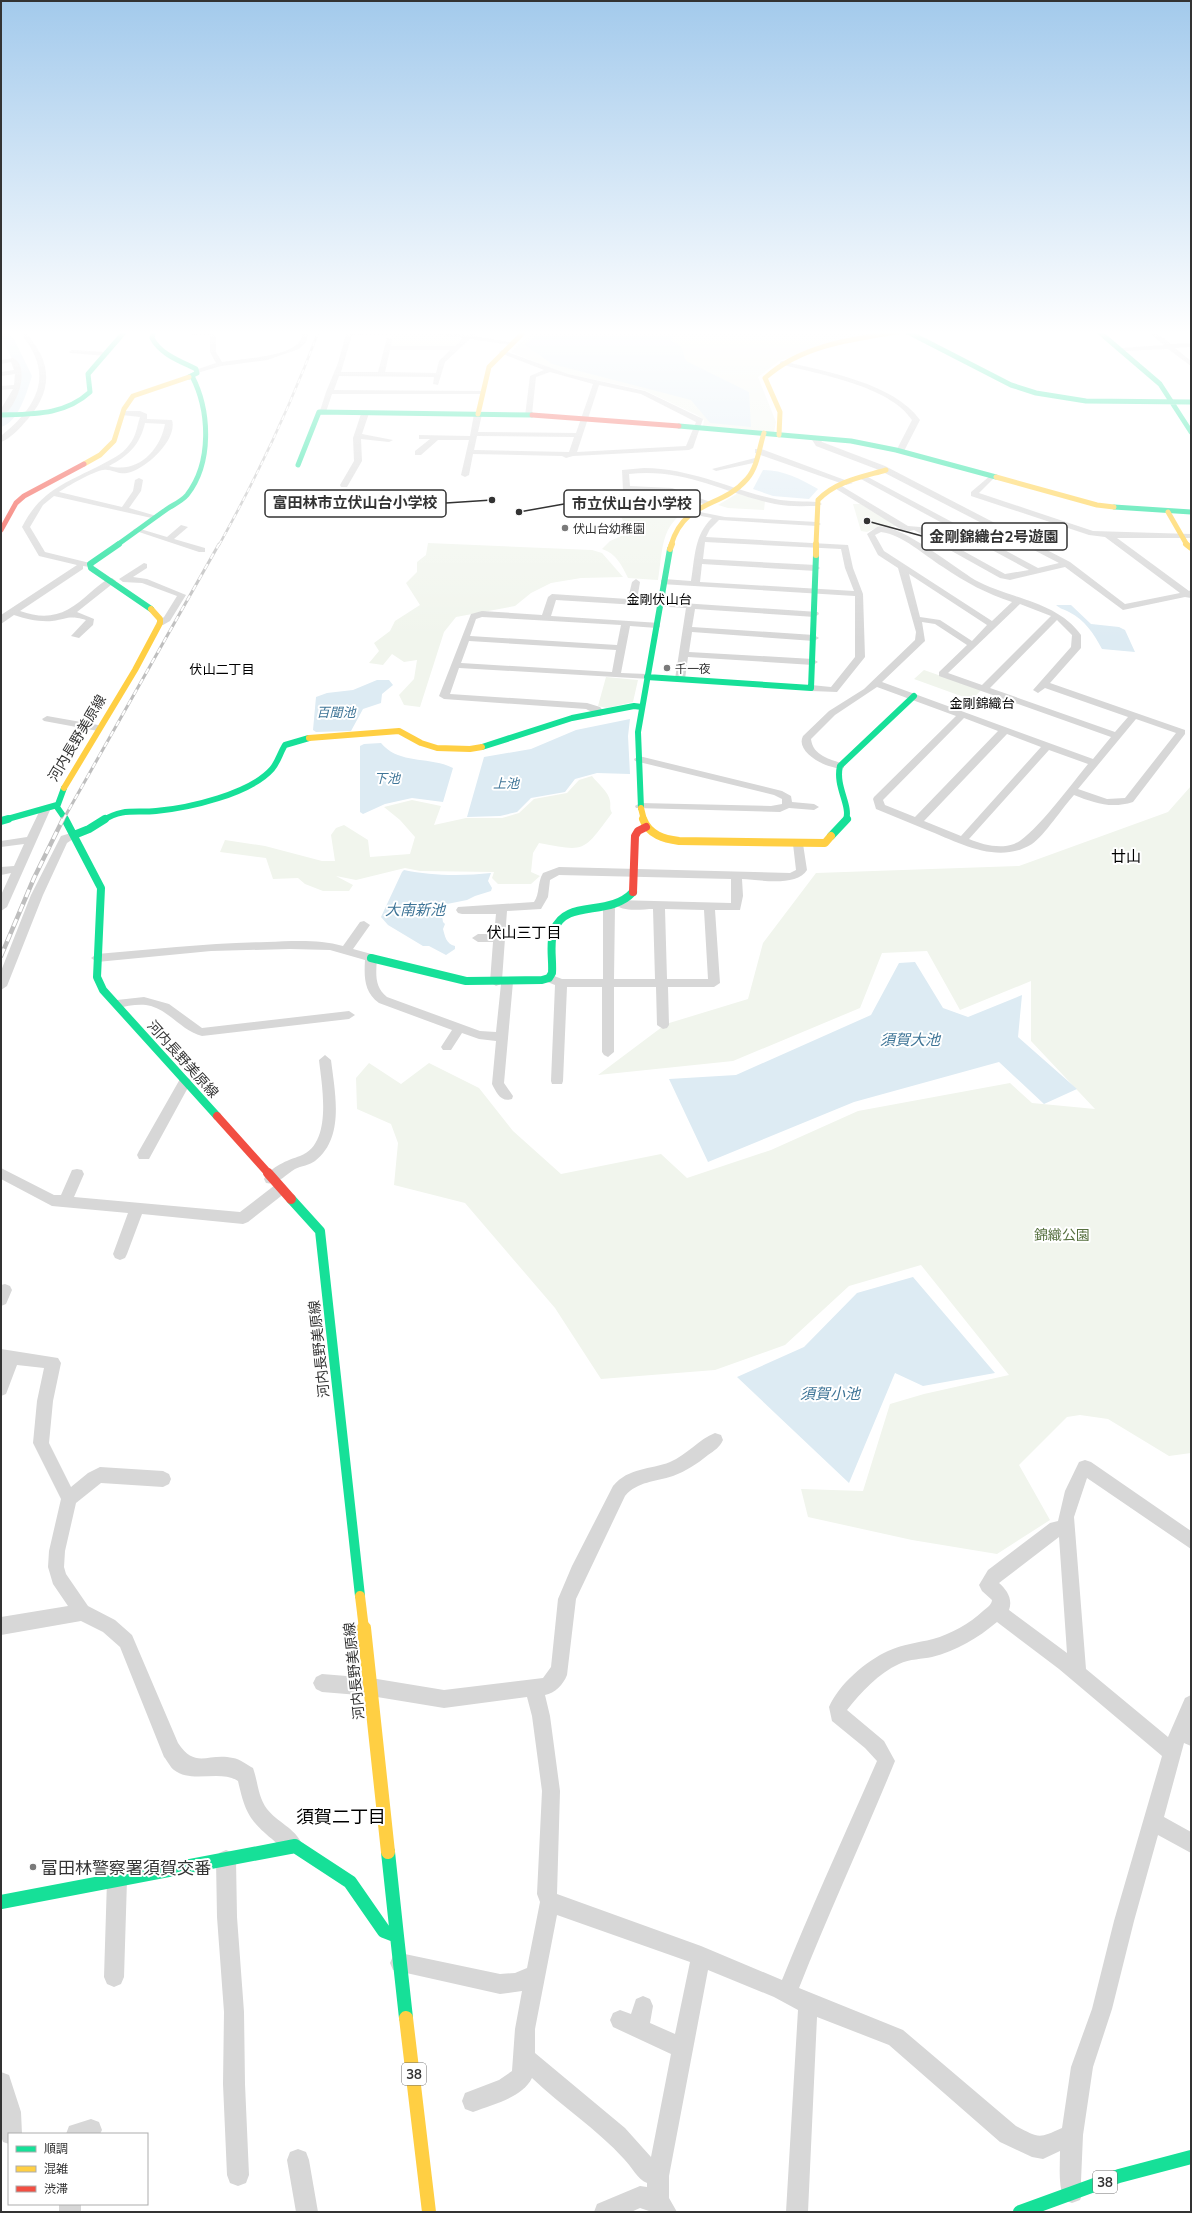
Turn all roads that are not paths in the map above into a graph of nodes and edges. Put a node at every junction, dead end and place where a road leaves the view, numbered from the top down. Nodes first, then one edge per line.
1 (118, 433) edge
2 (138, 433) edge
3 (167, 433) edge
4 (203, 433) edge
5 (310, 433) edge
6 (695, 433) edge
7 (764, 433) edge
8 (766, 433) edge
9 (909, 433) edge
10 (579, 435) joint
11 (779, 435) joint
12 (358, 436) joint
13 (473, 436) junction
14 (422, 437) dead end
15 (437, 437) junction
16 (815, 438) junction
17 (389, 440) dead end
18 (900, 451) junction
19 (470, 452) junction
20 (418, 453) dead end
21 (572, 454) junction
22 (738, 455) dead end
23 (756, 456) junction
24 (511, 462) dead end
25 (298, 465) dead end
26 (103, 467) junction
27 (716, 470) dead end
28 (886, 470) junction
29 (130, 471) junction
30 (465, 475) dead end
31 (991, 477) junction
32 (863, 478) junction
33 (850, 483) junction
34 (344, 486) dead end
35 (837, 487) junction
36 (736, 489) junction
37 (51, 493) junction
38 (710, 503) junction
39 (818, 504) junction
40 (124, 509) junction
41 (965, 510) junction
42 (694, 512) junction
43 (1168, 512) junction
44 (1191, 512) edge
45 (156, 516) junction
46 (717, 518) junction
47 (940, 520) junction
48 (817, 524) junction
49 (184, 527) dead end
50 (917, 529) junction
51 (1, 530) edge
52 (137, 530) junction
53 (1108, 535) junction
54 (1181, 536) junction
55 (1191, 536) edge
56 (702, 539) junction
57 (169, 540) junction
58 (816, 545) junction
59 (1191, 548) edge
60 (202, 550) dead end
61 (698, 561) junction
62 (90, 564) junction
63 (1066, 564) junction
64 (144, 566) dead end
65 (902, 566) junction
66 (80, 567) dead end
67 (816, 568) junction
68 (1037, 571) junction
69 (917, 576) junction
70 (124, 578) junction
71 (906, 578) junction
72 (113, 582) junction
73 (636, 582) dead end
74 (664, 582) junction
75 (695, 584) junction
76 (591, 587) dead end
77 (815, 591) junction
78 (859, 594) junction
79 (1190, 595) edge
80 (588, 600) junction
81 (632, 602) junction
82 (1018, 602) junction
83 (660, 604) junction
84 (691, 606) junction
85 (13, 612) junction
86 (71, 613) junction
87 (815, 614) junction
88 (1056, 616) junction
89 (546, 618) junction
90 (916, 619) junction
91 (1, 621) edge
92 (160, 623) junction
93 (626, 624) junction
94 (656, 625) junction
95 (993, 625) junction
96 (687, 629) junction
97 (76, 636) dead end
98 (465, 638) junction
99 (814, 638) junction
100 (972, 645) junction
101 (621, 648) junction
102 (684, 654) junction
103 (812, 662) junction
104 (455, 665) junction
105 (616, 675) junction
106 (647, 677) junction
107 (680, 679) junction
108 (876, 683) junction
109 (812, 688) junction
110 (983, 689) junction
111 (914, 696) junction
112 (642, 706) junction
113 (600, 713) junction
114 (963, 714) junction
115 (1135, 715) junction
116 (47, 719) dead end
117 (98, 728) junction
118 (1005, 730) junction
119 (1117, 736) junction
120 (1048, 745) junction
121 (639, 759) junction
122 (1095, 763) junction
123 (840, 766) junction
124 (1071, 790) junction
125 (57, 805) junction
126 (787, 805) junction
127 (640, 806) junction
128 (814, 807) dead end
129 (46, 808) junction
130 (1, 821) edge
131 (917, 822) junction
132 (646, 827) junction
133 (74, 834) junction
134 (32, 840) junction
135 (962, 840) junction
136 (1, 844) edge
137 (798, 844) junction
138 (19, 868) junction
139 (1, 871) edge
140 (634, 874) junction
141 (736, 876) junction
142 (3, 901) edge
143 (615, 905) junction
144 (659, 906) junction
145 (709, 906) junction
146 (462, 910) dead end
147 (502, 910) junction
148 (364, 925) dead end
149 (478, 938) dead end
150 (500, 938) junction
151 (345, 950) junction
152 (97, 958) junction
153 (371, 958) junction
154 (549, 978) junction
155 (502, 982) junction
156 (608, 982) junction
157 (561, 983) junction
158 (661, 983) junction
159 (1, 986) edge
160 (117, 1004) junction
161 (349, 1015) dead end
162 (663, 1025) dead end
163 (459, 1028) junction
164 (502, 1037) junction
165 (447, 1047) dead end
166 (608, 1052) dead end
167 (325, 1060) dead end
168 (557, 1081) dead end
169 (185, 1082) junction
170 (507, 1096) dead end
171 (144, 1155) dead end
172 (1, 1173) edge
173 (77, 1174) dead end
174 (271, 1179) junction
175 (280, 1190) junction
176 (65, 1202) junction
177 (136, 1208) junction
178 (120, 1254) dead end
179 (6, 1357) edge
180 (1, 1388) edge
181 (715, 1440) dead end
182 (163, 1479) dead end
183 (69, 1499) junction
184 (1067, 1528) junction
185 (1191, 1541) edge
186 (996, 1611) junction
187 (82, 1612) junction
188 (1, 1626) edge
189 (1077, 1673) junction
190 (322, 1682) dead end
191 (371, 1687) junction
192 (534, 1688) junction
193 (1191, 1704) edge
194 (1186, 1734) edge
195 (1172, 1752) junction
196 (1153, 1821) junction
197 (1191, 1843) edge
198 (295, 1846) junction
199 (226, 1860) junction
200 (117, 1880) junction
201 (1, 1902) edge
202 (550, 1902) junction
203 (397, 1936) junction
204 (701, 1956) junction
205 (400, 1963) junction
206 (534, 1976) junction
207 (114, 1977) dead end
208 (787, 1993) junction
209 (810, 2005) junction
210 (643, 2006) dead end
211 (683, 2048) junction
212 (524, 2060) junction
213 (1, 2083) edge
214 (472, 2101) dead end
215 (11, 2133) edge
216 (1072, 2135) junction
217 (1191, 2157) edge
218 (298, 2160) dead end
219 (238, 2175) dead end
220 (658, 2176) junction
221 (1070, 2200) edge
222 (662, 2207) edge
223 (307, 2212) edge
224 (429, 2212) edge
225 (606, 2212) edge
226 (797, 2212) edge
227 (1020, 2212) edge

1 - 51 street
2 - 26 street
3 - 29 street
4 - 45 street
5 - 25 street
6 - 21 street
7 - 23 street
8 - 11 street
9 - 18 street
10 - 13 street
10 - 21 street
11 - 16 street
12 - 17 street
12 - 34 street
13 - 15 street
13 - 19 street
14 - 15 street
15 - 20 street
16 - 18 street
16 - 28 street
18 - 31 street
19 - 21 street
19 - 30 street
21 - 24 street
22 - 23 street
23 - 27 street
23 - 33 street
23 - 36 street
26 - 29 street
26 - 37 street
28 - 32 street
28 - 41 street
29 - 40 street
31 - 43 street
31 - 53 street
32 - 33 street
32 - 47 street
33 - 35 street
35 - 39 street
35 - 50 street
36 - 38 street
36 - 38 street
36 - 39 street
37 - 40 street
37 - 62 street
38 - 42 street
39 - 48 street
40 - 45 street
41 - 47 street
41 - 63 street
42 - 46 street
42 - 74 street
43 - 44 street
43 - 54 street
45 - 52 street
46 - 48 street
46 - 56 street
47 - 50 street
47 - 68 street
48 - 58 street
49 - 57 street
50 - 68 street
52 - 57 street
52 - 62 street
53 - 54 street
53 - 79 street
54 - 55 street
54 - 59 street
56 - 58 street
56 - 61 street
57 - 60 street
58 - 67 street
58 - 78 street
61 - 67 street
61 - 75 street
62 - 72 street
63 - 68 street
63 - 79 street
64 - 70 street
65 - 69 street
65 - 71 street
65 - 82 street
66 - 85 street
67 - 77 street
69 - 71 street
69 - 95 street
70 - 72 street
70 - 92 street
71 - 90 street
72 - 86 street
72 - 92 street
73 - 81 street
74 - 75 street
74 - 83 street
75 - 77 street
76 - 80 street
77 - 78 street
77 - 87 street
78 - 109 street
80 - 81 street
80 - 89 street
81 - 83 street
82 - 88 street
82 - 95 street
83 - 84 street
83 - 94 street
84 - 87 street
84 - 96 street
85 - 86 street
85 - 91 street
86 - 97 street
87 - 99 street
88 - 110 street
88 - 115 street
89 - 93 street
89 - 98 street
90 - 100 street
90 - 108 street
92 - 117 street, 河内長野美原線
93 - 94 street
93 - 101 street
94 - 106 street
95 - 100 street
96 - 99 street
96 - 102 street
98 - 101 street
98 - 104 street
99 - 103 street
100 - 110 street
101 - 105 street
102 - 103 street
102 - 107 street
103 - 109 street
104 - 105 street
104 - 113 street
105 - 106 street
106 - 107 street
106 - 112 street
107 - 109 street
108 - 111 street
108 - 123 street
110 - 119 street
111 - 114 street
111 - 123 street
112 - 113 street
112 - 121 street
113 - 133 street
114 - 118 street
114 - 131 street
115 - 119 street
115 - 124 street
116 - 117 street
117 - 125 street, 河内長野美原線
118 - 120 street
118 - 131 street
119 - 122 street
120 - 122 street
120 - 135 street
121 - 126 street
121 - 127 street
122 - 124 street
123 - 137 street
124 - 135 street
125 - 129 street
125 - 133 street, 河内長野美原線
126 - 127 street
126 - 128 street
127 - 132 street
129 - 130 street
129 - 134 street
131 - 135 street
132 - 137 street
132 - 140 street
133 - 152 street, 河内長野美原線
133 - 159 street
134 - 136 street
134 - 138 street
137 - 141 street
138 - 139 street
138 - 142 street
140 - 141 street
140 - 143 street
140 - 147 street
141 - 145 street
143 - 144 street
143 - 154 street
143 - 156 street
144 - 145 street
144 - 158 street
145 - 158 street
146 - 147 street
147 - 150 street
148 - 151 street
149 - 150 street
150 - 155 street
151 - 152 street
151 - 153 street
152 - 160 street, 河内長野美原線
153 - 155 street
153 - 163 street
154 - 155 street
154 - 157 street
155 - 164 street
156 - 157 street
156 - 158 street
156 - 166 street
157 - 168 street
158 - 162 street
160 - 161 street
160 - 169 street, 河内長野美原線
163 - 164 street
163 - 165 street
164 - 170 street
167 - 174 street
169 - 171 street
169 - 174 street, 河内長野美原線
172 - 176 street
173 - 176 street
174 - 175 street, 河内長野美原線
175 - 177 street
175 - 191 street, 河内長野美原線
176 - 177 street
177 - 178 street
179 - 180 street
179 - 183 street
181 - 192 street
182 - 183 street
183 - 187 street
184 - 185 street
184 - 186 street
184 - 189 street
186 - 189 street
186 - 208 street
187 - 188 street
187 - 198 street
189 - 195 street
190 - 191 street
191 - 192 street
191 - 203 street, 河内長野美原線
192 - 202 street
193 - 194 street
194 - 195 street
195 - 196 street
196 - 197 street
196 - 216 street
198 - 199 street
198 - 203 street
199 - 200 street
199 - 219 street
200 - 201 street
200 - 207 street
202 - 204 street
202 - 206 street
203 - 205 street, 38
204 - 208 street
204 - 211 street
205 - 206 street
205 - 224 street, 38
206 - 212 street
208 - 209 street
209 - 216 street
209 - 226 street
210 - 211 street
211 - 220 street
212 - 214 street
212 - 220 street
213 - 215 street
216 - 221 street
217 - 221 street, 38
218 - 223 street
220 - 222 street
221 - 227 street, 38
222 - 225 street

